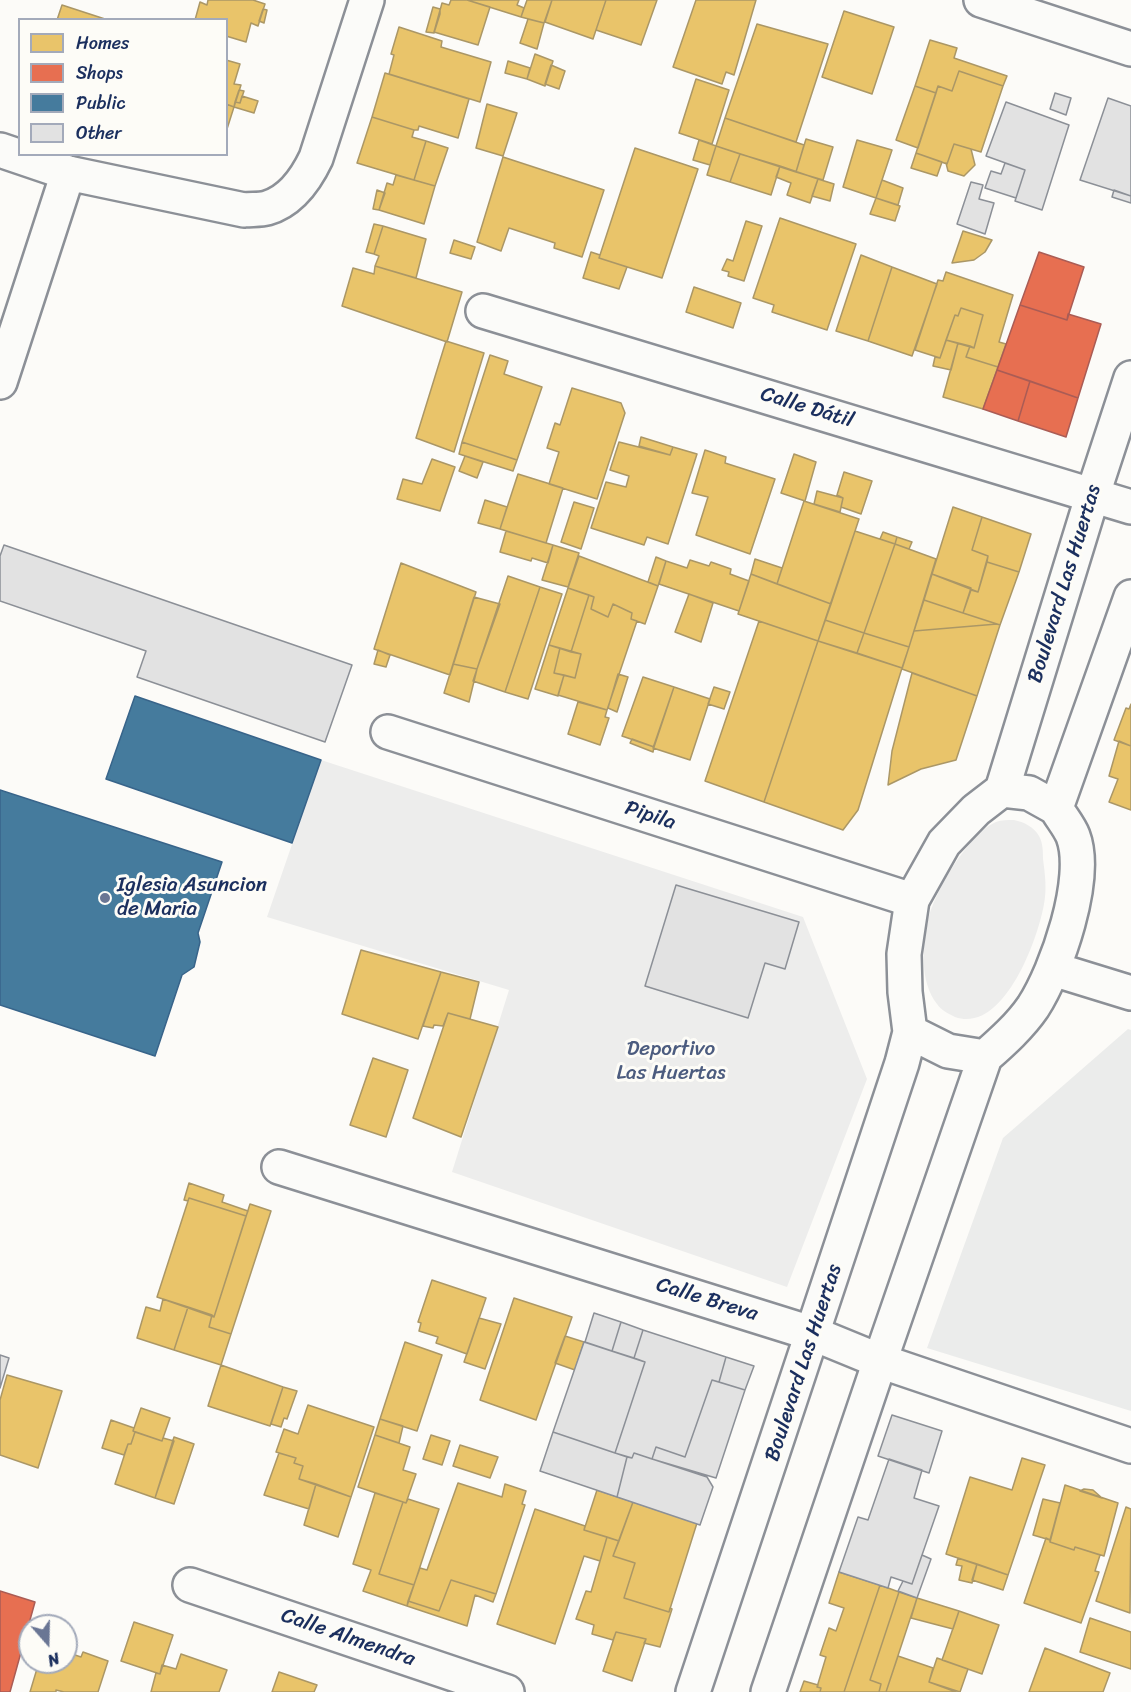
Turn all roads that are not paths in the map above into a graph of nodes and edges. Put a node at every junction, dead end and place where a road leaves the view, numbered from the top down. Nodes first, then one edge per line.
1 (367, 0) edge
2 (981, 0) edge
3 (1131, 49) edge
4 (0, 150) edge
5 (68, 173) junction
6 (483, 311) dead end
7 (1131, 378) edge
8 (0, 382) edge
9 (1093, 494) junction
10 (1131, 507) edge
11 (1131, 597) edge
12 (388, 732) dead end
13 (1002, 790) junction
14 (1056, 808) junction
15 (912, 900) junction
16 (1053, 969) junction
17 (1131, 993) edge
18 (910, 1032) junction
19 (985, 1057) junction
20 (279, 1167) dead end
21 (814, 1334) junction
22 (880, 1360) junction
23 (1131, 1446) edge
24 (190, 1585) dead end
25 (507, 1692) edge
26 (693, 1692) edge
27 (768, 1692) edge

1 - 5 street
2 - 3 street
4 - 5 street
5 - 8 street
6 - 9 street, Calle Dátil
7 - 9 street, Boulevard Las Huertas
9 - 10 street, Calle Dátil
9 - 13 street, Boulevard Las Huertas
11 - 14 street
12 - 15 street, Pipila
13 - 14 street
13 - 15 street, Boulevard Las Huertas
14 - 16 street
15 - 18 street, Boulevard Las Huertas
16 - 17 street
16 - 19 street
18 - 19 street
18 - 21 street, Boulevard Las Huertas
19 - 22 street
20 - 21 street, Calle Breva
21 - 22 street, Calle Breva
21 - 26 street, Boulevard Las Huertas
22 - 23 street, Calle Breva
22 - 27 street
24 - 25 street, Calle Almendra

